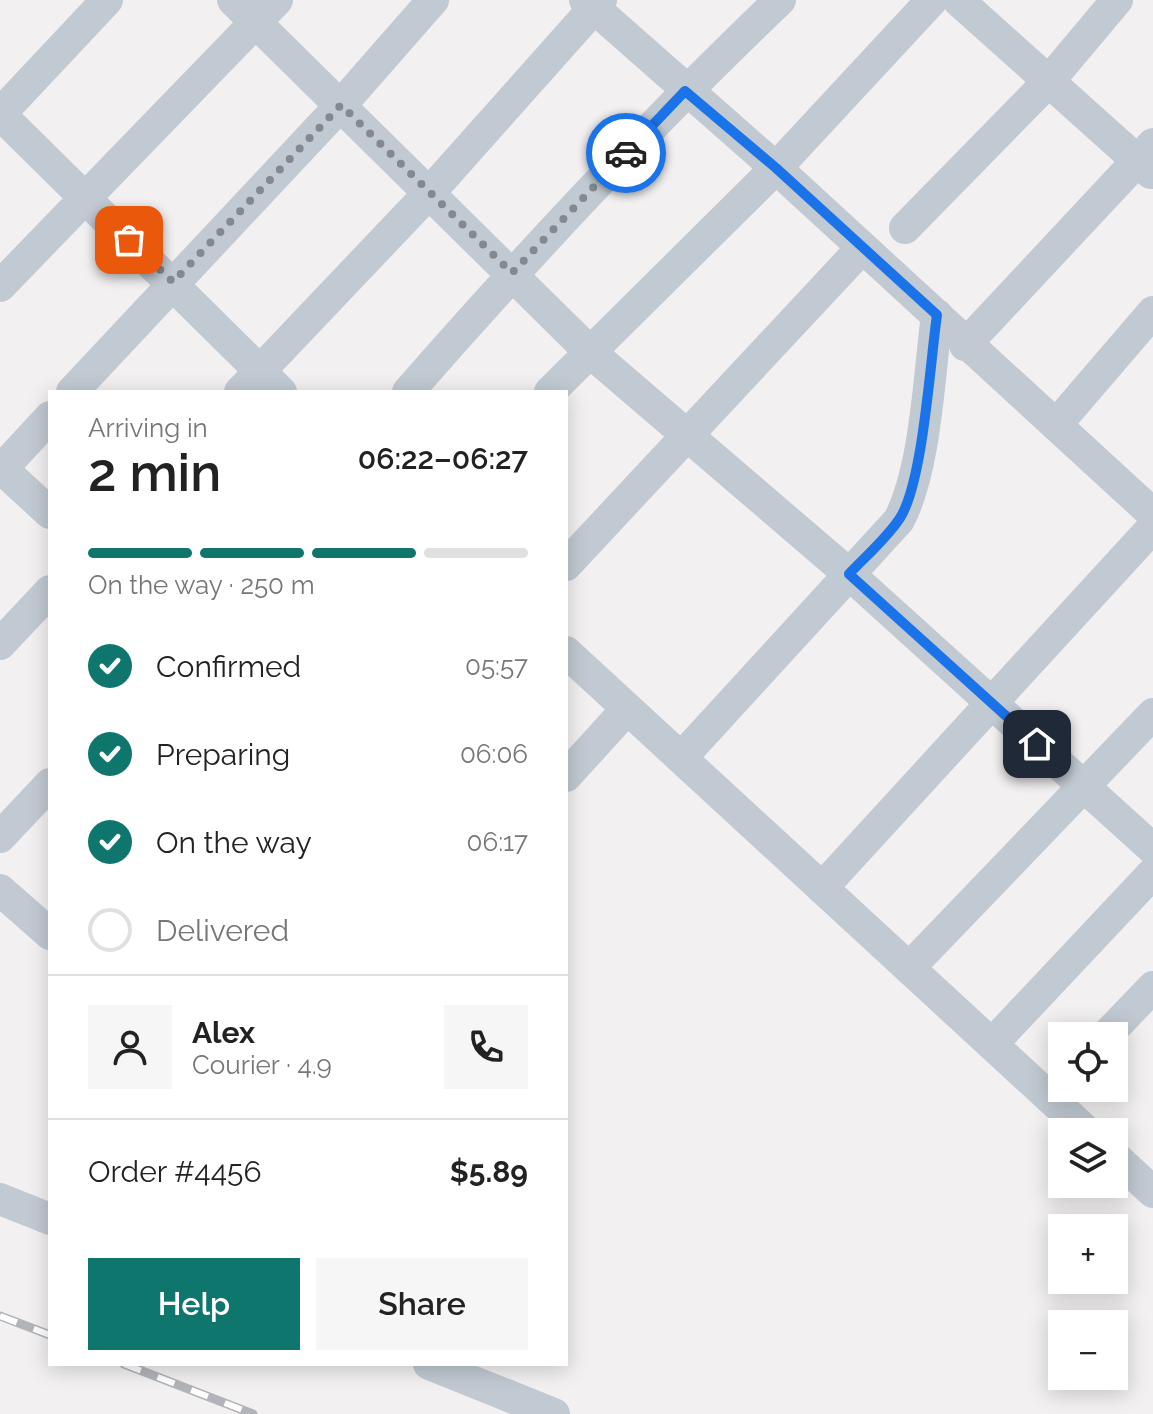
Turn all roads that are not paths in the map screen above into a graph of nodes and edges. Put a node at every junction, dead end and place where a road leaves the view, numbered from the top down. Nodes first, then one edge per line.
1 (107, 0) edge
2 (233, 0) edge
3 (433, 0) edge
4 (780, 0) edge
5 (932, 0) edge
6 (958, 0) edge
7 (1117, 0) edge
8 (593, 2) edge
9 (266, 12) edge
10 (1049, 81) junction
11 (685, 91) junction
12 (341, 105) junction
13 (0, 114) edge
14 (1148, 160) edge
15 (776, 168) junction
16 (431, 191) junction
17 (85, 199) junction
18 (905, 228) dead end
19 (862, 248) junction
20 (512, 273) junction
21 (173, 282) junction
22 (0, 286) edge
23 (1153, 312) edge
24 (937, 315) junction
25 (965, 345) junction
26 (590, 352) junction
27 (260, 385) edge
28 (74, 390) edge
29 (410, 390) edge
30 (552, 390) edge
31 (48, 419) edge
32 (1056, 425) junction
33 (689, 432) junction
34 (1, 469) edge
35 (48, 511) edge
36 (1153, 514) edge
37 (1153, 527) edge
38 (568, 563) edge
39 (849, 574) junction
40 (48, 593) edge
41 (0, 644) edge
42 (568, 654) edge
43 (991, 703) junction
44 (627, 709) junction
45 (1153, 714) edge
46 (681, 758) junction
47 (568, 774) edge
48 (48, 786) edge
49 (1083, 786) junction
50 (0, 837) edge
51 (1153, 849) edge
52 (1153, 873) edge
53 (822, 888) junction
54 (0, 890) edge
55 (48, 932) edge
56 (909, 968) junction
57 (1153, 987) edge
58 (1119, 1022) edge
59 (992, 1044) junction
60 (1048, 1084) edge
61 (0, 1199) edge
62 (48, 1218) edge
63 (434, 1366) edge
64 (554, 1414) edge

1 - 13 street
2 - 9 street
3 - 12 street
4 - 11 street
5 - 15 street
6 - 10 street
7 - 10 street
8 - 11 street
8 - 16 street
9 - 12 street
9 - 17 street
10 - 14 street
10 - 18 street
11 - 15 street
11 - 20 street
12 - 16 street
12 - 21 street
13 - 17 street
14 - 25 street
15 - 19 street
15 - 26 street
16 - 20 street
16 - 27 street
17 - 21 street
17 - 22 street
19 - 24 street
19 - 33 street
20 - 26 street
20 - 29 street
21 - 27 street
21 - 28 street
23 - 32 street
24 - 25 street
24 - 39 street
25 - 32 street
26 - 30 street
26 - 33 street
31 - 34 street
32 - 36 street
33 - 38 street
33 - 39 street
34 - 35 street
37 - 43 street
39 - 43 street
39 - 46 street
40 - 41 street
42 - 44 street
43 - 49 street
43 - 53 street
44 - 46 street
44 - 47 street
45 - 49 street
46 - 53 street
48 - 50 street
49 - 51 street
49 - 56 street
52 - 59 street
53 - 56 street
54 - 55 street
56 - 59 street
57 - 58 street
59 - 60 street
61 - 62 street
63 - 64 street

